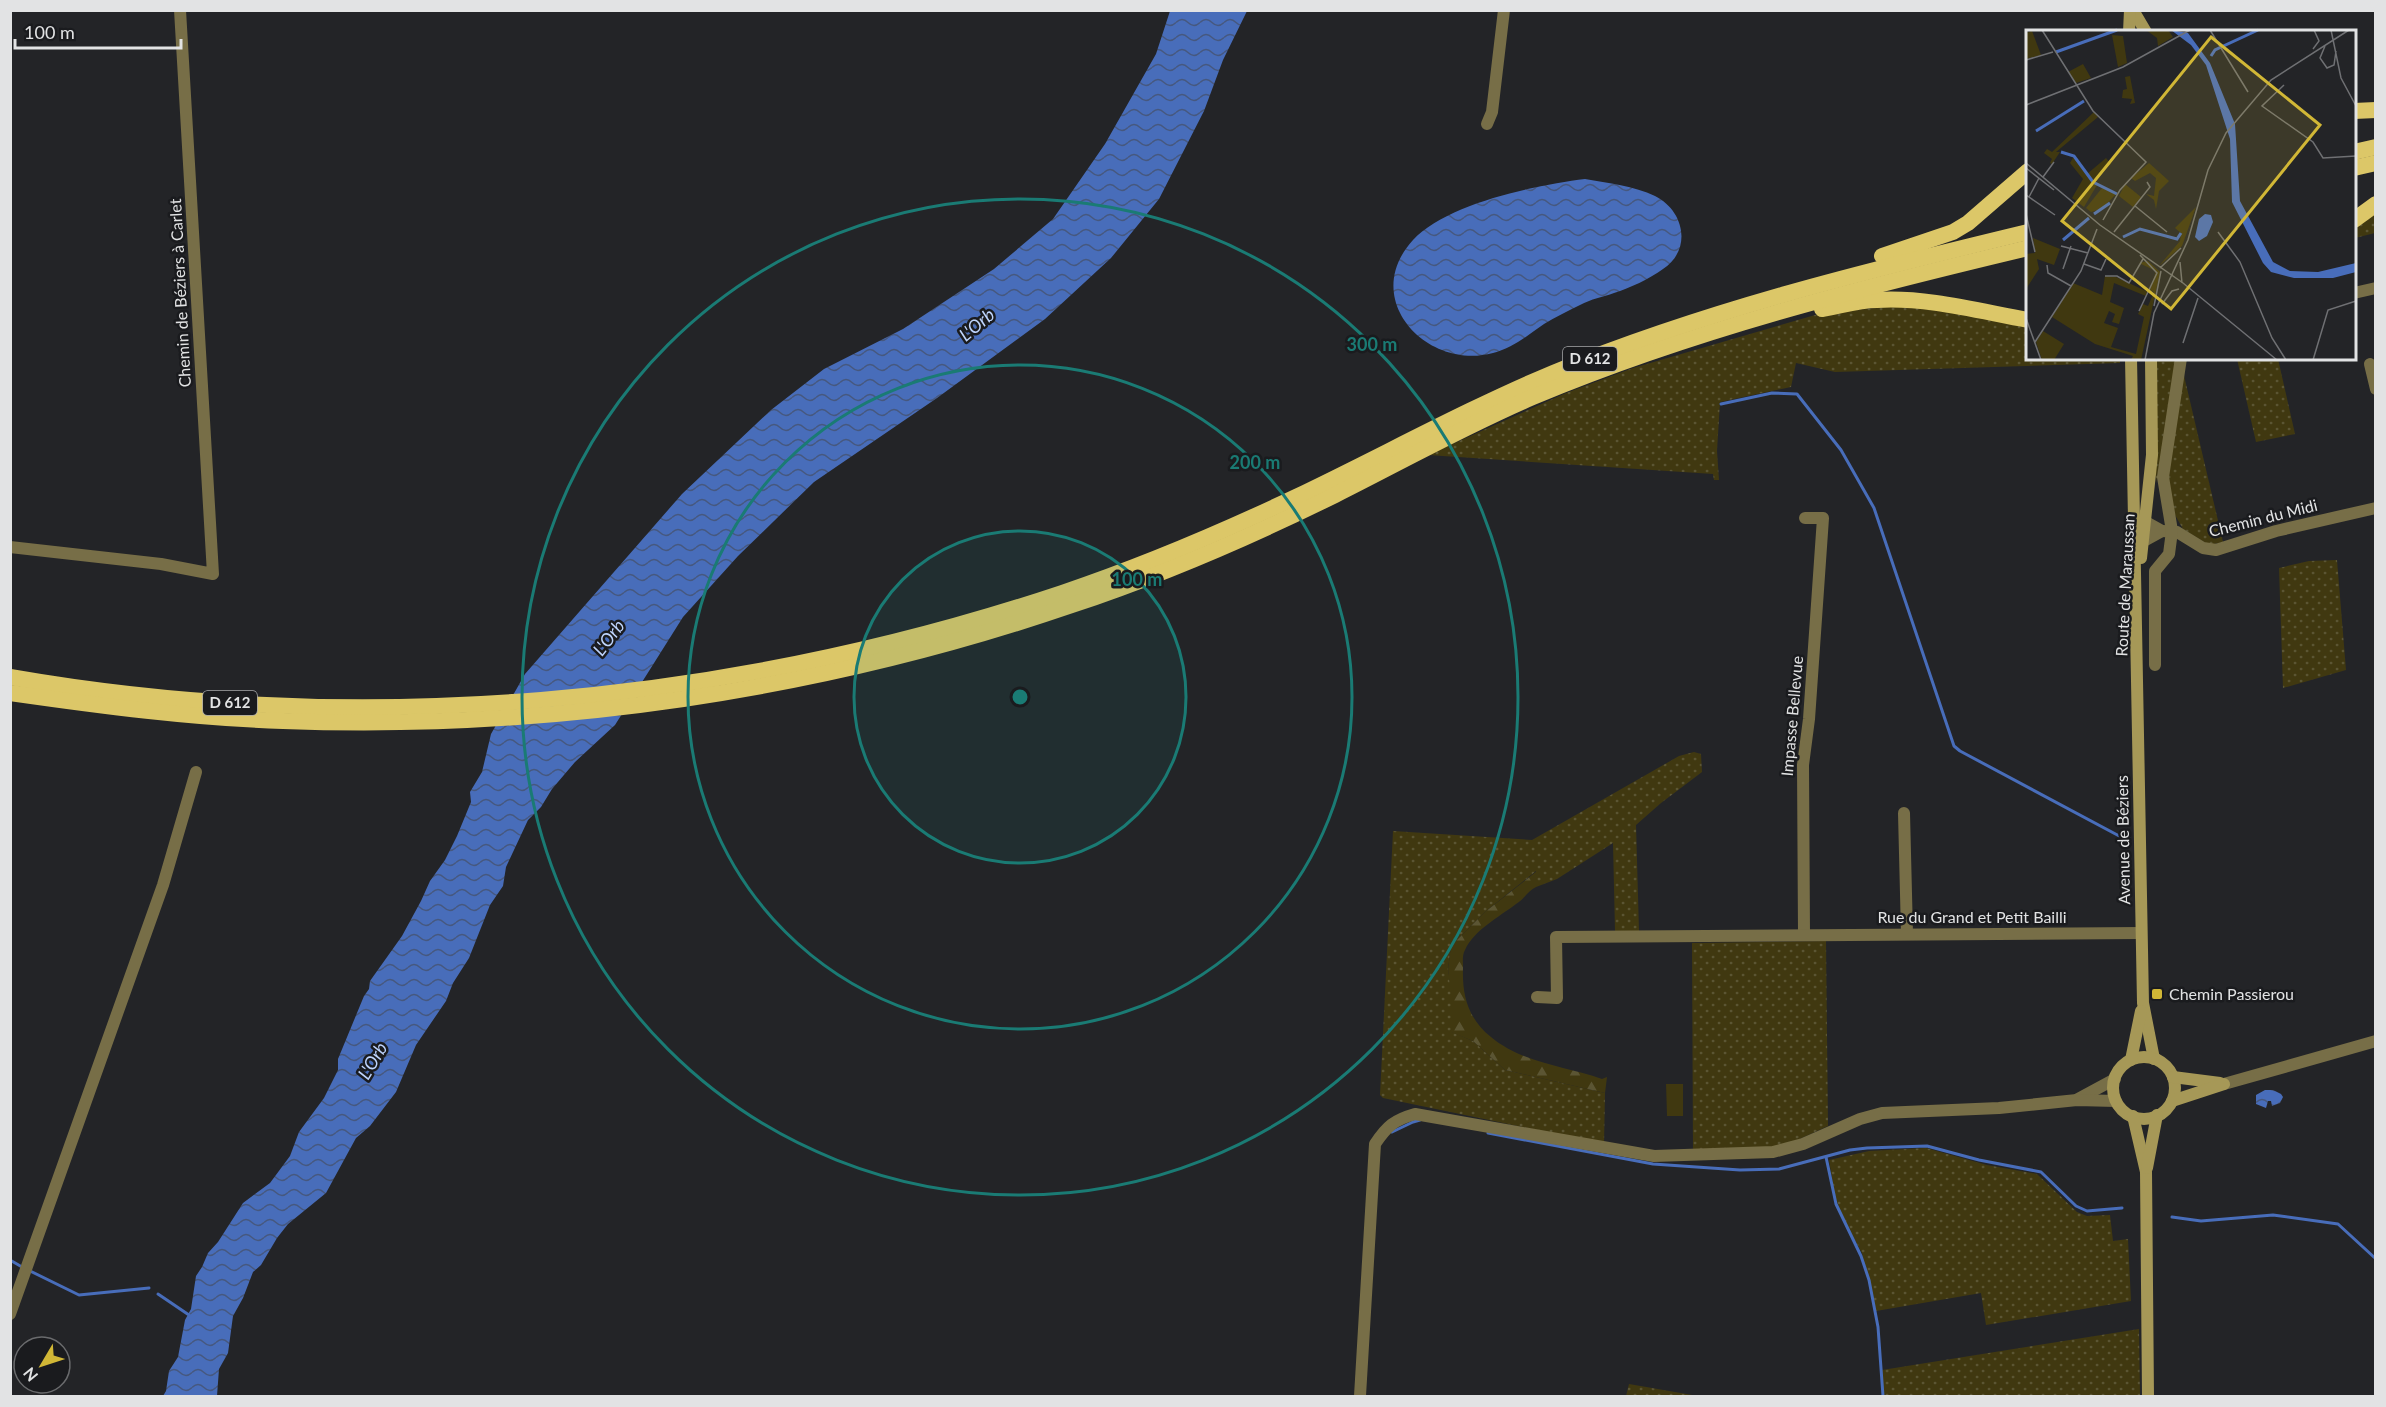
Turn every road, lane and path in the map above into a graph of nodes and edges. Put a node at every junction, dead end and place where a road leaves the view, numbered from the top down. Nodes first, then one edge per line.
1 (180, 10) edge
2 (1504, 10) edge
3 (2131, 10) edge
4 (2129, 30) edge
5 (2145, 30) edge
6 (2376, 110) edge
7 (2356, 111) edge
8 (1487, 124) dead end
9 (2376, 147) edge
10 (2356, 152) edge
11 (2376, 163) edge
12 (2356, 168) edge
13 (2026, 173) edge
14 (2376, 204) edge
15 (2356, 219) edge
16 (2026, 232) edge
17 (2026, 248) edge
18 (2376, 288) edge
19 (2356, 293) edge
20 (1735, 307) junction
21 (2026, 320) edge
22 (1730, 325) junction
23 (2131, 360) edge
24 (2151, 360) edge
25 (2181, 360) edge
26 (2370, 364) dead end
27 (2376, 389) edge
28 (2376, 508) edge
29 (1805, 518) dead end
30 (2144, 521) junction
31 (2167, 531) junction
32 (2142, 542) junction
33 (10, 547) edge
34 (2156, 665) dead end
35 (2137, 676) junction
36 (10, 677) edge
37 (691, 689) junction
38 (10, 693) edge
39 (450, 712) junction
40 (196, 772) dead end
41 (1904, 813) dead end
42 (2141, 933) junction
43 (1804, 934) junction
44 (1907, 934) junction
45 (1537, 997) dead end
46 (2142, 1003) junction
47 (2376, 1041) edge
48 (2154, 1059) junction
49 (2131, 1060) junction
50 (2173, 1077) junction
51 (2115, 1079) junction
52 (2224, 1084) junction
53 (2077, 1100) junction
54 (2116, 1101) junction
55 (2172, 1101) junction
56 (2133, 1116) junction
57 (2157, 1116) junction
58 (2146, 1172) junction
59 (10, 1314) edge
60 (1360, 1396) edge
61 (2148, 1396) edge

1 - 33 street, Chemin de Béziers à Carlet
2 - 8 street
3 - 4 main road
3 - 5 main road
6 - 7 highway
9 - 10 highway
11 - 12 highway
13 - 20 highway
14 - 15 highway
16 - 20 highway, D 612
17 - 22 highway, D 612
18 - 19 street
20 - 37 highway, D 612
21 - 22 highway
22 - 37 highway, D 612
23 - 35 main road, Route de Maraussan
24 - 30 main road, Route de Maraussan
25 - 31 street
26 - 27 street
28 - 31 street, Chemin du Midi
29 - 43 street, Impasse Bellevue
30 - 31 street, Chemin du Midi
30 - 32 main road, Route de Maraussan
31 - 32 street
31 - 34 street
32 - 35 main road, Route de Maraussan
35 - 42 main road, Avenue de Béziers
36 - 39 highway, D 612
37 - 39 highway, D 612
38 - 39 highway, D 612
40 - 59 street
41 - 44 street
42 - 44 street, Rue du Grand et Petit Bailli
42 - 46 main road, Avenue de Béziers
43 - 44 street, Rue du Grand et Petit Bailli
43 - 45 street, Rue du Grand et Petit Bailli
46 - 48 main road, Avenue de Béziers
46 - 49 main road, Avenue de Béziers
47 - 52 street
48 - 49 main road
48 - 50 main road
49 - 51 main road
50 - 52 main road
50 - 55 main road
51 - 53 street
51 - 54 main road
52 - 55 main road
53 - 54 street
53 - 60 street
54 - 56 main road
55 - 57 main road
56 - 57 main road
56 - 58 main road
57 - 58 main road
58 - 61 main road

